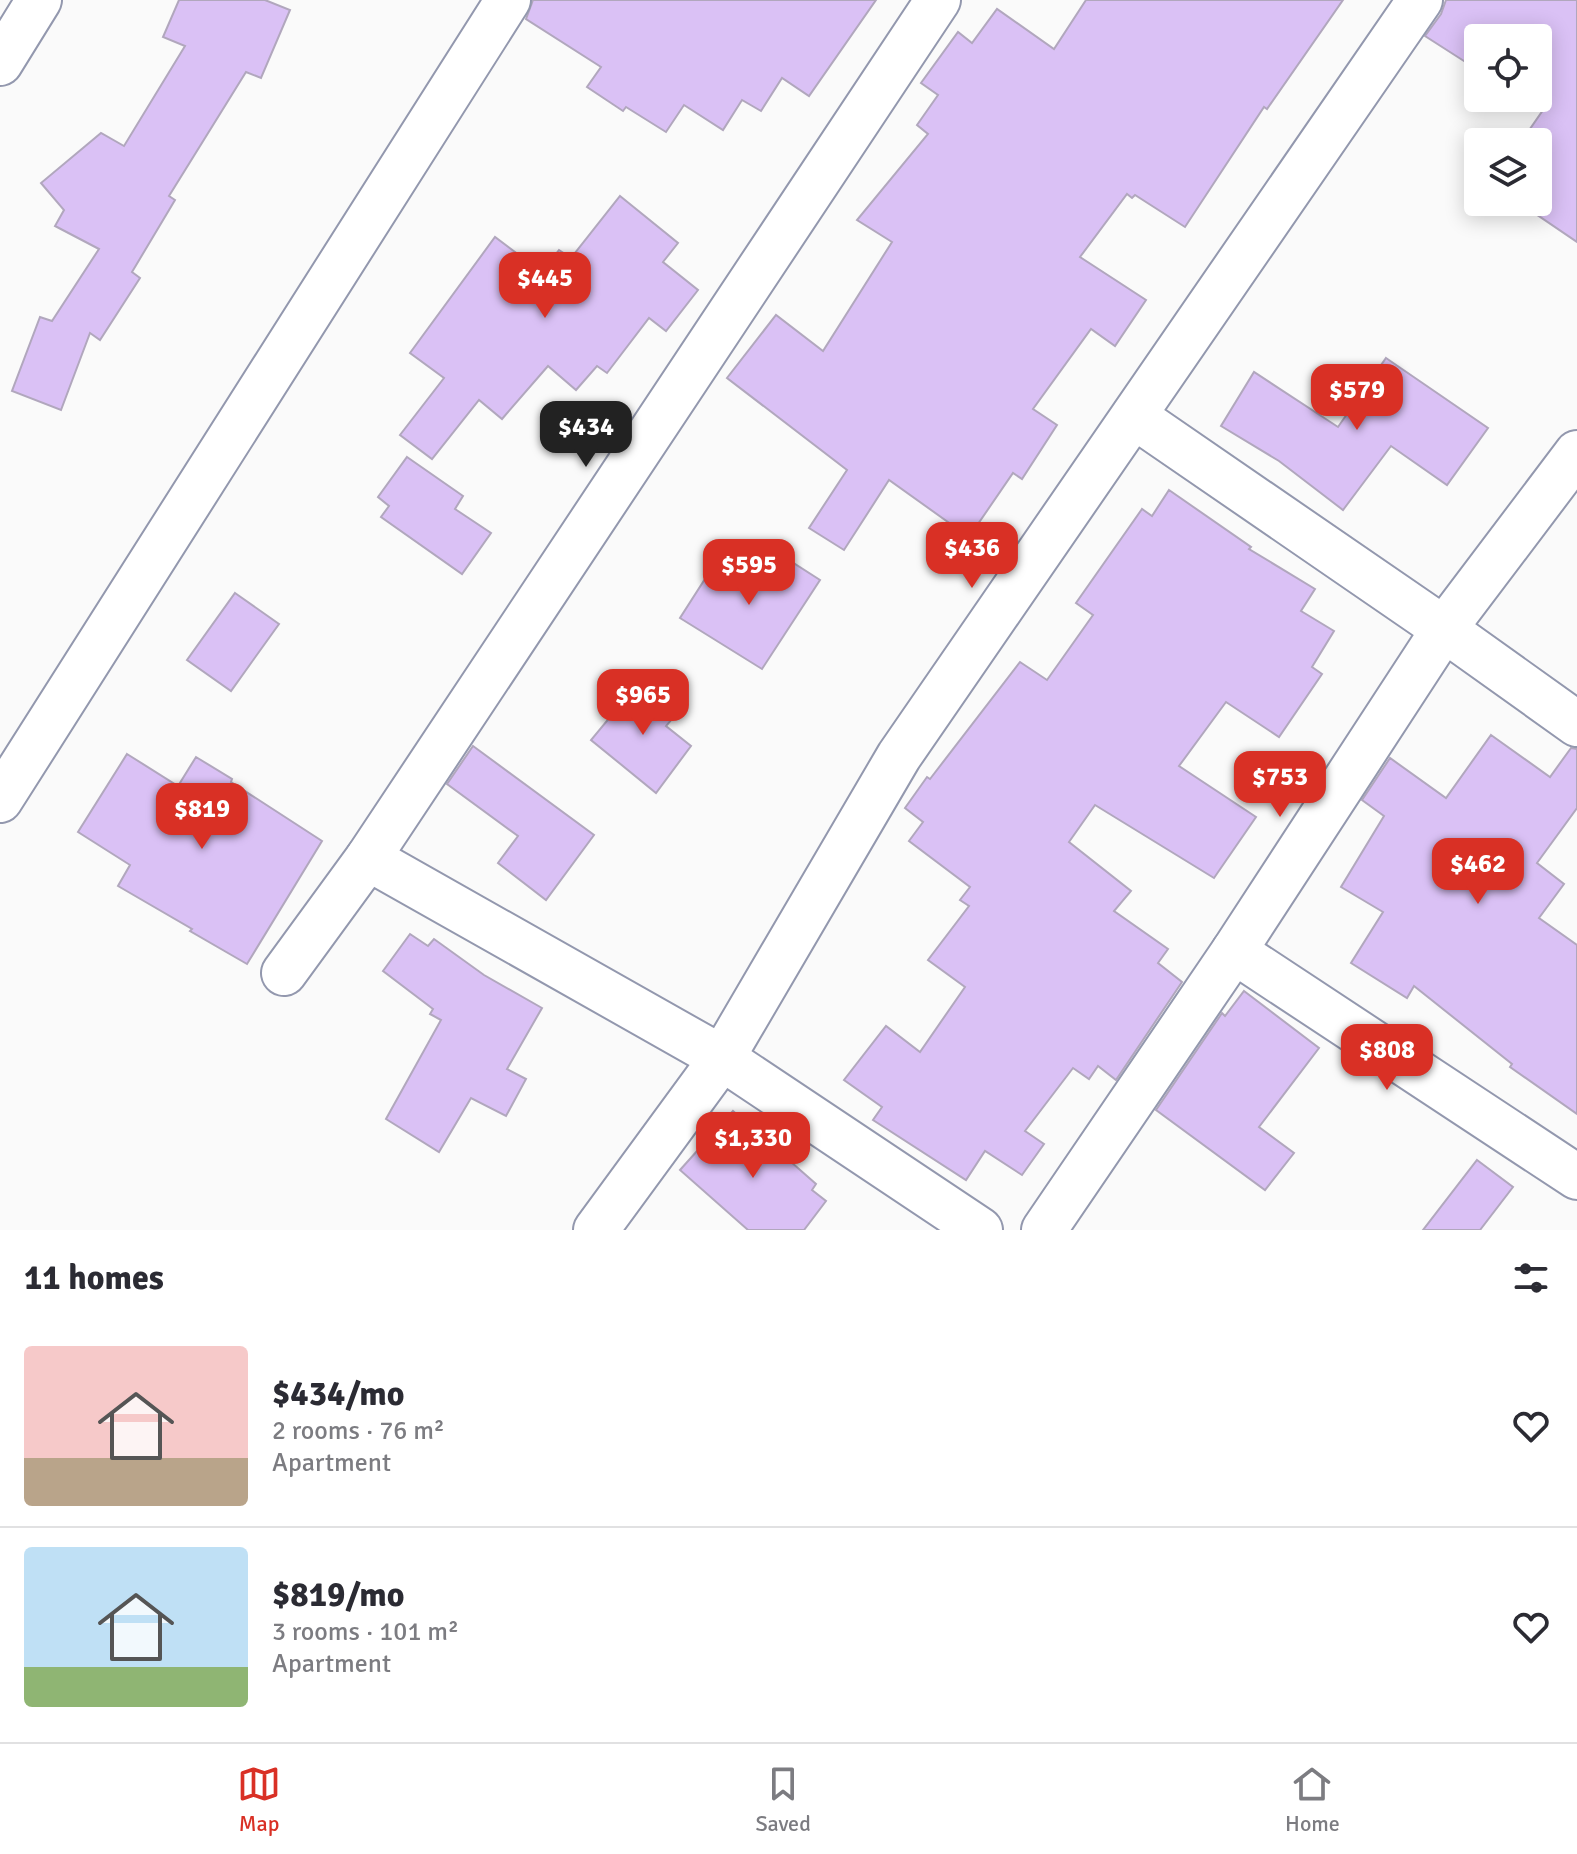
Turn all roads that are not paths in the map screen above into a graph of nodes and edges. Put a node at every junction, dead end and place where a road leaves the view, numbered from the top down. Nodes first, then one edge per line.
1 (39, 0) edge
2 (508, 0) edge
3 (938, 0) edge
4 (1420, 0) edge
5 (0, 63) edge
6 (1134, 416) junction
7 (1577, 453) edge
8 (1444, 629) junction
9 (1577, 724) edge
10 (0, 800) edge
11 (368, 858) junction
12 (1234, 951) junction
13 (284, 973) dead end
14 (722, 1058) junction
15 (1577, 1177) edge
16 (596, 1230) edge
17 (980, 1230) edge
18 (1044, 1230) edge

1 - 5 street
2 - 10 street
3 - 11 street
4 - 6 street
6 - 8 street
6 - 14 street
7 - 8 street
8 - 9 street
8 - 12 street
11 - 13 street
11 - 14 street
12 - 15 street
12 - 18 street
14 - 16 street
14 - 17 street

